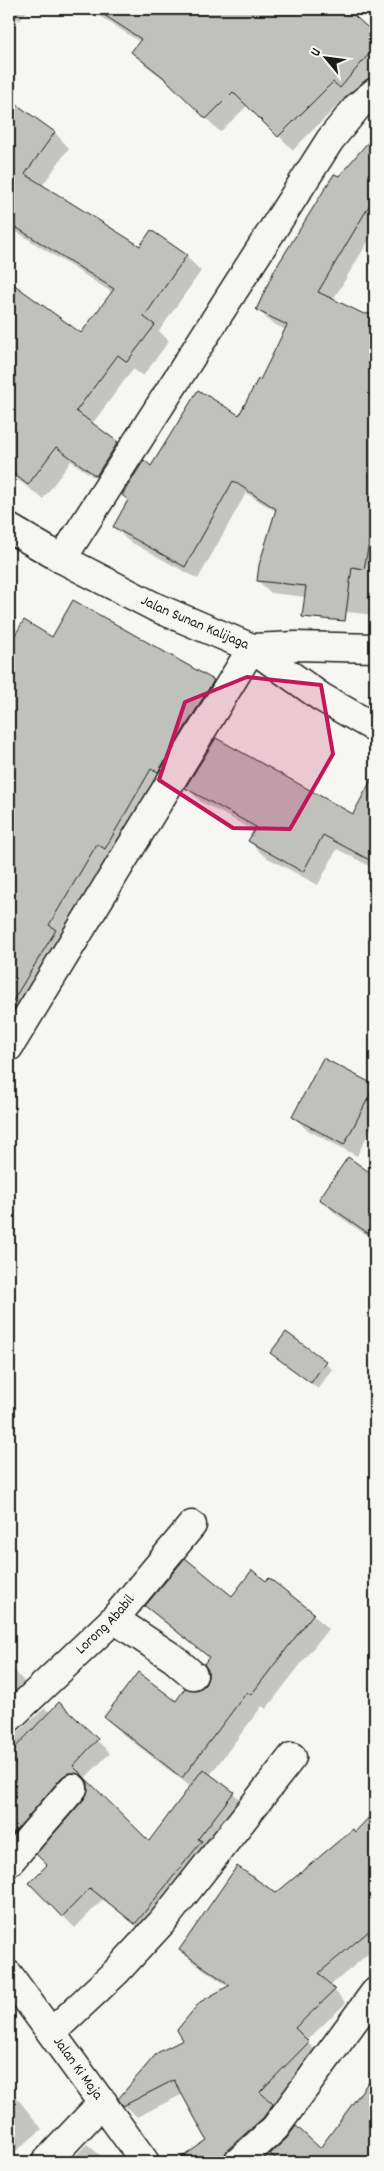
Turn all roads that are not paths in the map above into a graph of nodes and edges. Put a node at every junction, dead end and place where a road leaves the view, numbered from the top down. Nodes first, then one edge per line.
1 (375, 92) edge
2 (9, 528) edge
3 (62, 559) junction
4 (252, 648) junction
5 (375, 648) edge
6 (375, 728) edge
7 (9, 1047) edge
8 (192, 1525) dead end
9 (114, 1619) junction
10 (193, 1675) dead end
11 (9, 1718) edge
12 (292, 1757) dead end
13 (73, 1788) dead end
14 (9, 1862) edge
15 (9, 1976) edge
16 (375, 1992) edge
17 (52, 2032) junction
18 (102, 2102) junction
19 (46, 2162) edge
20 (145, 2162) edge
21 (238, 2162) edge

1 - 3 street
2 - 3 street, Jalan Sunan Kalijaga
3 - 4 street, Jalan Sunan Kalijaga
4 - 5 street
4 - 6 street, Jalan Sunan Kalijaga
4 - 7 street
8 - 9 street, Lorong Ababil
9 - 10 street
9 - 11 street, Lorong Ababil
12 - 17 street
13 - 14 street
15 - 17 street, Jalan Ki Maja
16 - 21 street
17 - 18 street, Jalan Ki Maja
18 - 19 street
18 - 20 street, Jalan Ki Maja

